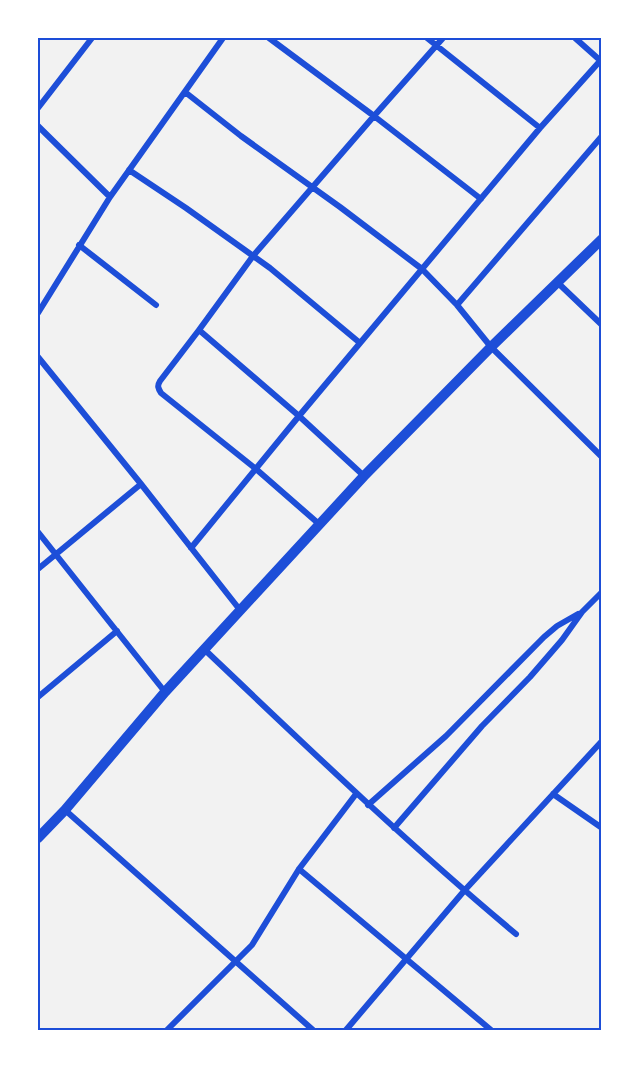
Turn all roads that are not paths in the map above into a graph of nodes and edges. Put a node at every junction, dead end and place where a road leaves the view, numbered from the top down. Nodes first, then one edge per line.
1 (92, 38) edge
2 (223, 38) edge
3 (268, 38) edge
4 (427, 38) edge
5 (443, 38) edge
6 (575, 38) edge
7 (436, 45) junction
8 (601, 61) edge
9 (185, 92) junction
10 (38, 108) edge
11 (374, 116) junction
12 (38, 126) edge
13 (540, 128) junction
14 (602, 136) edge
15 (129, 170) junction
16 (312, 186) junction
17 (110, 197) junction
18 (480, 200) junction
19 (602, 239) edge
20 (79, 245) junction
21 (253, 256) junction
22 (422, 270) junction
23 (557, 282) junction
24 (156, 305) dead end
25 (457, 305) junction
26 (38, 313) edge
27 (602, 325) edge
28 (199, 330) junction
29 (360, 344) junction
30 (491, 347) junction
31 (38, 357) edge
32 (299, 416) junction
33 (602, 457) edge
34 (256, 469) junction
35 (364, 476) junction
36 (141, 484) junction
37 (319, 525) junction
38 (38, 532) edge
39 (191, 548) junction
40 (56, 554) junction
41 (38, 569) edge
42 (602, 592) edge
43 (240, 610) junction
44 (582, 612) junction
45 (117, 631) junction
46 (204, 649) junction
47 (165, 692) junction
48 (38, 697) edge
49 (602, 741) edge
50 (356, 794) junction
51 (553, 794) junction
52 (368, 805) junction
53 (65, 810) junction
54 (394, 828) junction
55 (602, 828) edge
56 (38, 838) edge
57 (299, 869) junction
58 (465, 891) junction
59 (516, 934) dead end
60 (406, 960) junction
61 (236, 962) junction
62 (170, 1029) edge
63 (313, 1030) edge
64 (346, 1030) edge
65 (491, 1030) edge

1 - 10 street
2 - 9 street
3 - 11 street
4 - 7 street
5 - 7 street
6 - 8 street
7 - 11 street
7 - 13 street
8 - 13 street
9 - 15 street
9 - 16 street
11 - 16 street
11 - 18 street
12 - 17 street
13 - 18 street
14 - 25 street
15 - 17 street
15 - 21 street
16 - 21 street
16 - 22 street
17 - 20 street
18 - 22 street
19 - 23 street
20 - 24 street
20 - 26 street
21 - 28 street
21 - 29 street
22 - 25 street
22 - 29 street
23 - 27 street
23 - 30 street
25 - 30 street
28 - 32 street
28 - 34 street
29 - 32 street
30 - 33 street
30 - 35 street
31 - 36 street
32 - 34 street
32 - 35 street
34 - 37 street
34 - 39 street
35 - 37 street
36 - 39 street
36 - 40 street
37 - 43 street
38 - 40 street
39 - 43 street
40 - 41 street
40 - 45 street
42 - 44 street
43 - 46 street
44 - 52 street
44 - 54 street
45 - 47 street
45 - 48 street
46 - 47 street
46 - 50 street
47 - 53 street
49 - 51 street
50 - 52 street
50 - 57 street
51 - 55 street
51 - 58 street
52 - 54 street
53 - 56 street
53 - 61 street
54 - 58 street
57 - 60 street
57 - 61 street
58 - 59 street
58 - 60 street
60 - 64 street
60 - 65 street
61 - 62 street
61 - 63 street

